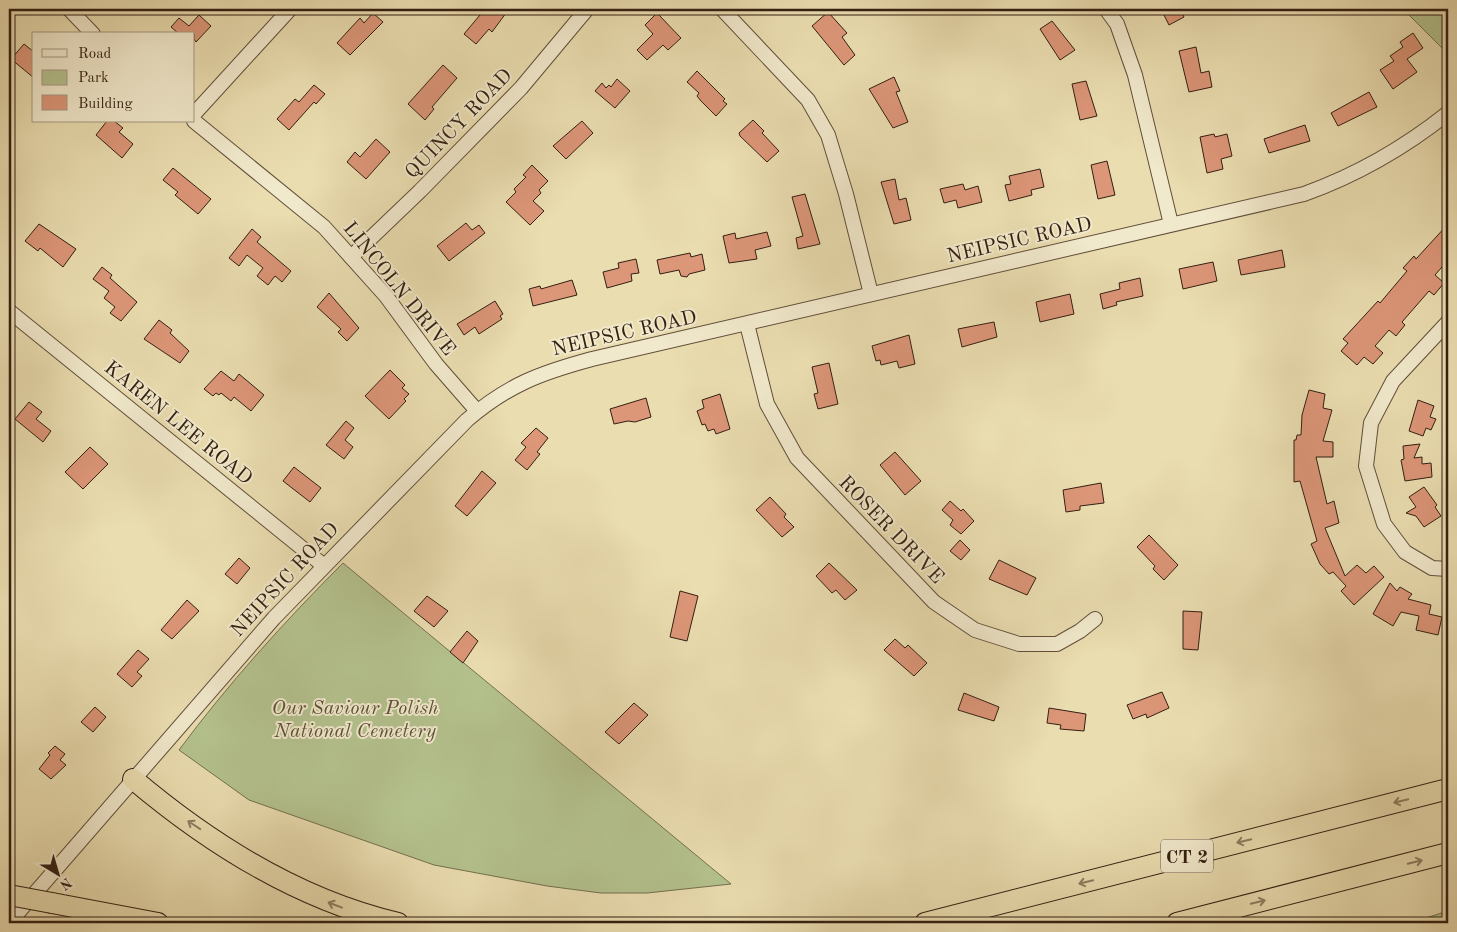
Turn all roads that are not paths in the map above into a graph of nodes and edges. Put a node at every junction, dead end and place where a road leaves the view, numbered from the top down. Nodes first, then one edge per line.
1 (69, 9) edge
2 (290, 9) edge
3 (587, 9) edge
4 (722, 9) edge
5 (1106, 9) edge
6 (91, 32) edge
7 (195, 113) edge
8 (1448, 113) edge
9 (195, 122) edge
10 (1171, 224) junction
11 (351, 257) junction
12 (871, 294) junction
13 (9, 311) edge
14 (1448, 322) edge
15 (747, 324) junction
16 (477, 411) junction
17 (323, 565) junction
18 (1448, 568) edge
19 (1095, 619) dead end
20 (133, 779) junction
21 (1448, 789) edge
22 (1448, 854) edge
23 (9, 895) edge
24 (9, 923) edge
25 (158, 923) edge
26 (398, 923) edge
27 (925, 923) edge
28 (1177, 923) edge

1 - 6 street
2 - 7 street
3 - 11 street, QUINCY ROAD
4 - 12 street
5 - 10 street
8 - 10 street, NEIPSIC ROAD
9 - 11 street, LINCOLN DRIVE
10 - 12 street, NEIPSIC ROAD
11 - 16 street, LINCOLN DRIVE
12 - 15 street, NEIPSIC ROAD
13 - 17 street, KAREN LEE ROAD
14 - 18 street
15 - 16 street, NEIPSIC ROAD
15 - 19 street, ROSER DRIVE
16 - 17 street, NEIPSIC ROAD
17 - 20 street, NEIPSIC ROAD
20 - 24 street, NEIPSIC ROAD
26 -> 20 highway
21 -> 27 highway, CT 2
28 -> 22 highway
23 - 25 highway, bridge

